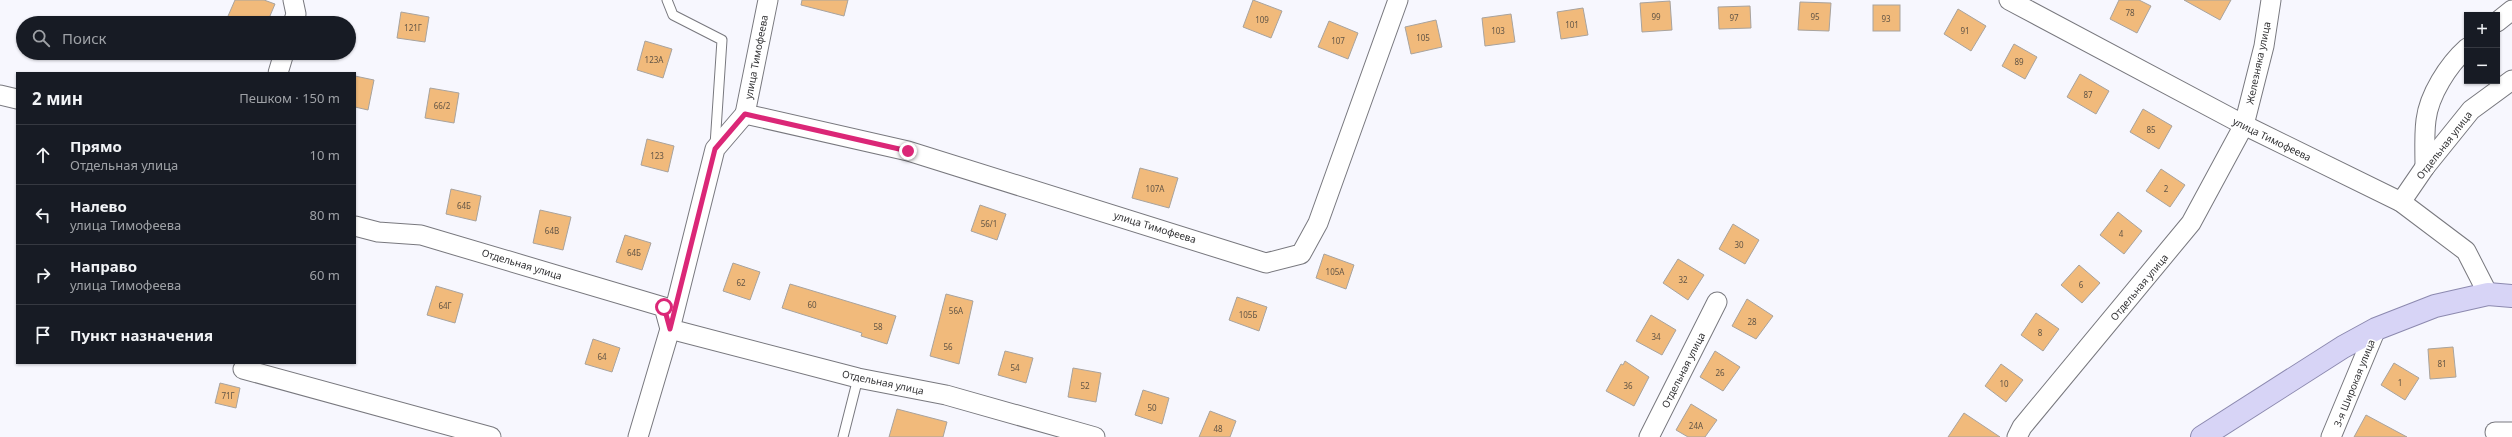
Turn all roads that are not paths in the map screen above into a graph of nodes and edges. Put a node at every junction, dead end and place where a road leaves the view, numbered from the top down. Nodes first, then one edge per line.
1 (293, 0) edge
2 (667, 0) edge
3 (768, 0) edge
4 (1398, 0) edge
5 (2009, 0) edge
6 (2271, 0) edge
7 (2512, 10) edge
8 (295, 16) edge
9 (2500, 20) edge
10 (2464, 51) edge
11 (282, 60) edge
12 (278, 72) edge
13 (2512, 80) edge
14 (0, 95) edge
15 (16, 99) edge
16 (745, 114) junction
17 (2244, 125) junction
18 (715, 149) junction
19 (2425, 167) junction
20 (2401, 202) junction
21 (356, 226) edge
22 (2488, 294) junction
23 (2512, 296) edge
24 (1717, 302) dead end
25 (2376, 328) junction
26 (670, 329) junction
27 (243, 369) dead end
28 (858, 378) junction
29 (491, 437) edge
30 (638, 437) edge
31 (843, 437) edge
32 (1095, 437) edge
33 (1649, 437) edge
34 (2016, 437) edge
35 (2202, 437) edge
36 (2331, 437) edge

1 - 8 street
2 - 18 lane
3 - 16 street, улица Тимофеева
4 - 16 street, улица Тимофеева
5 - 17 street, улица Тимофеева
6 - 17 street, Железняка улица
7 - 9 street
10 - 19 street
11 - 12 street
13 - 19 street, Отдельная улица
14 - 15 street
16 - 18 street, улица Тимофеева
17 - 20 street, улица Тимофеева
17 - 34 street, Отдельная улица
18 - 26 street, улица Тимофеева
19 - 20 street, Отдельная улица
20 - 22 street, улица Тимофеева
21 - 26 street, Отдельная улица
22 - 23 main road
22 - 25 main road
24 - 33 street, Отдельная улица
25 - 35 main road
25 - 36 street, 3-я Широкая улица
26 - 28 street, Отдельная улица
26 - 30 street
27 - 29 street
28 - 31 lane
28 - 32 street, Отдельная улица

